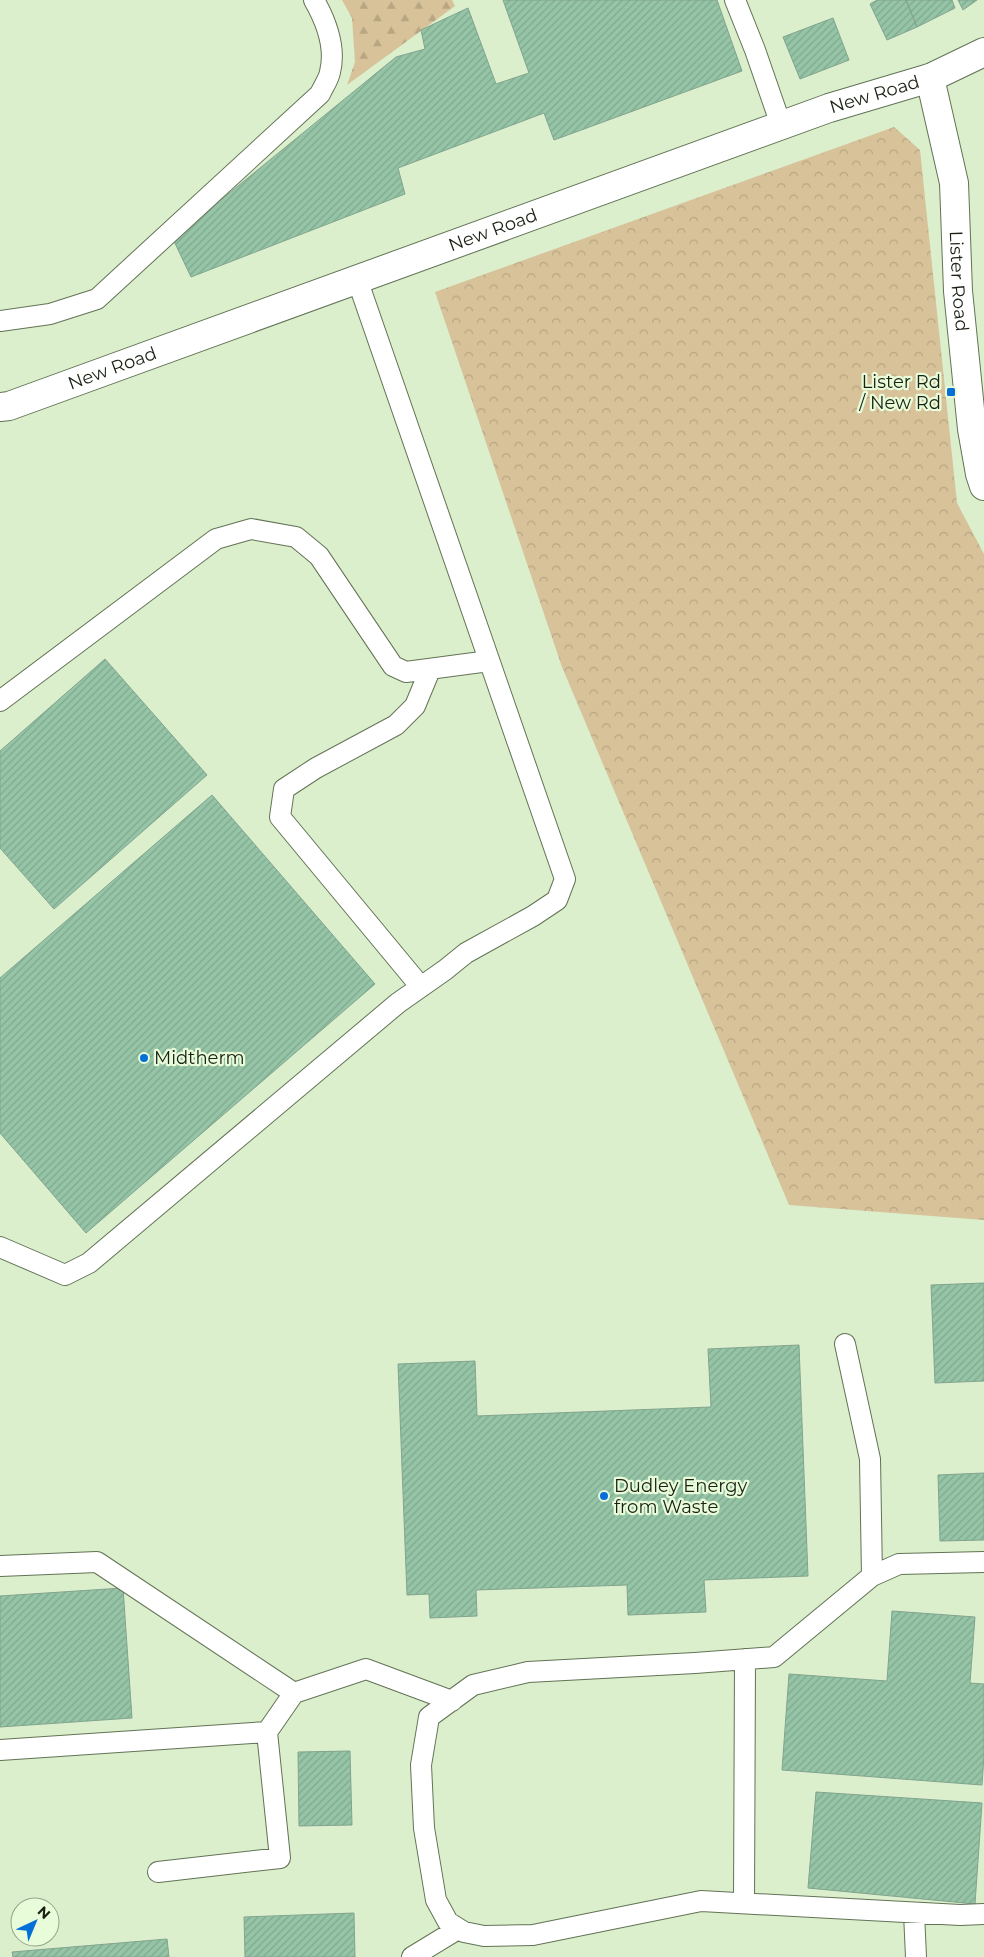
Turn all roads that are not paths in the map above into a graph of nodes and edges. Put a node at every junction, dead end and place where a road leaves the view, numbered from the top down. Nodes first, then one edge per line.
1 (314, 0) edge
2 (735, 0) edge
3 (984, 52) edge
4 (930, 78) junction
5 (781, 125) junction
6 (357, 279) junction
7 (0, 322) edge
8 (0, 407) edge
9 (984, 486) edge
10 (490, 661) junction
11 (430, 670) junction
12 (0, 701) edge
13 (421, 987) junction
14 (0, 1247) edge
15 (846, 1344) dead end
16 (984, 1562) edge
17 (0, 1566) edge
18 (872, 1576) junction
19 (745, 1659) junction
20 (294, 1693) junction
21 (452, 1701) junction
22 (267, 1732) junction
23 (0, 1750) edge
24 (158, 1872) dead end
25 (744, 1903) junction
26 (914, 1913) junction
27 (984, 1914) edge
28 (458, 1929) junction
29 (412, 1957) edge
30 (916, 1957) edge

1 - 7 lane
2 - 5 lane
3 - 4 street, New Road
4 - 5 street, New Road
4 - 9 street, Lister Road
5 - 6 street, New Road
6 - 8 street, New Road
6 - 10 lane
10 - 11 lane
10 - 13 lane
11 - 12 lane
11 - 13 lane
13 - 14 lane
15 - 18 lane
16 - 18 lane
17 - 20 lane
18 - 19 lane
19 - 21 lane
19 - 25 lane
20 - 21 lane
20 - 22 lane
21 - 28 lane
22 - 23 lane
22 - 24 lane
25 - 26 lane
25 - 28 lane
26 - 27 lane
26 - 30 lane
28 - 29 lane

